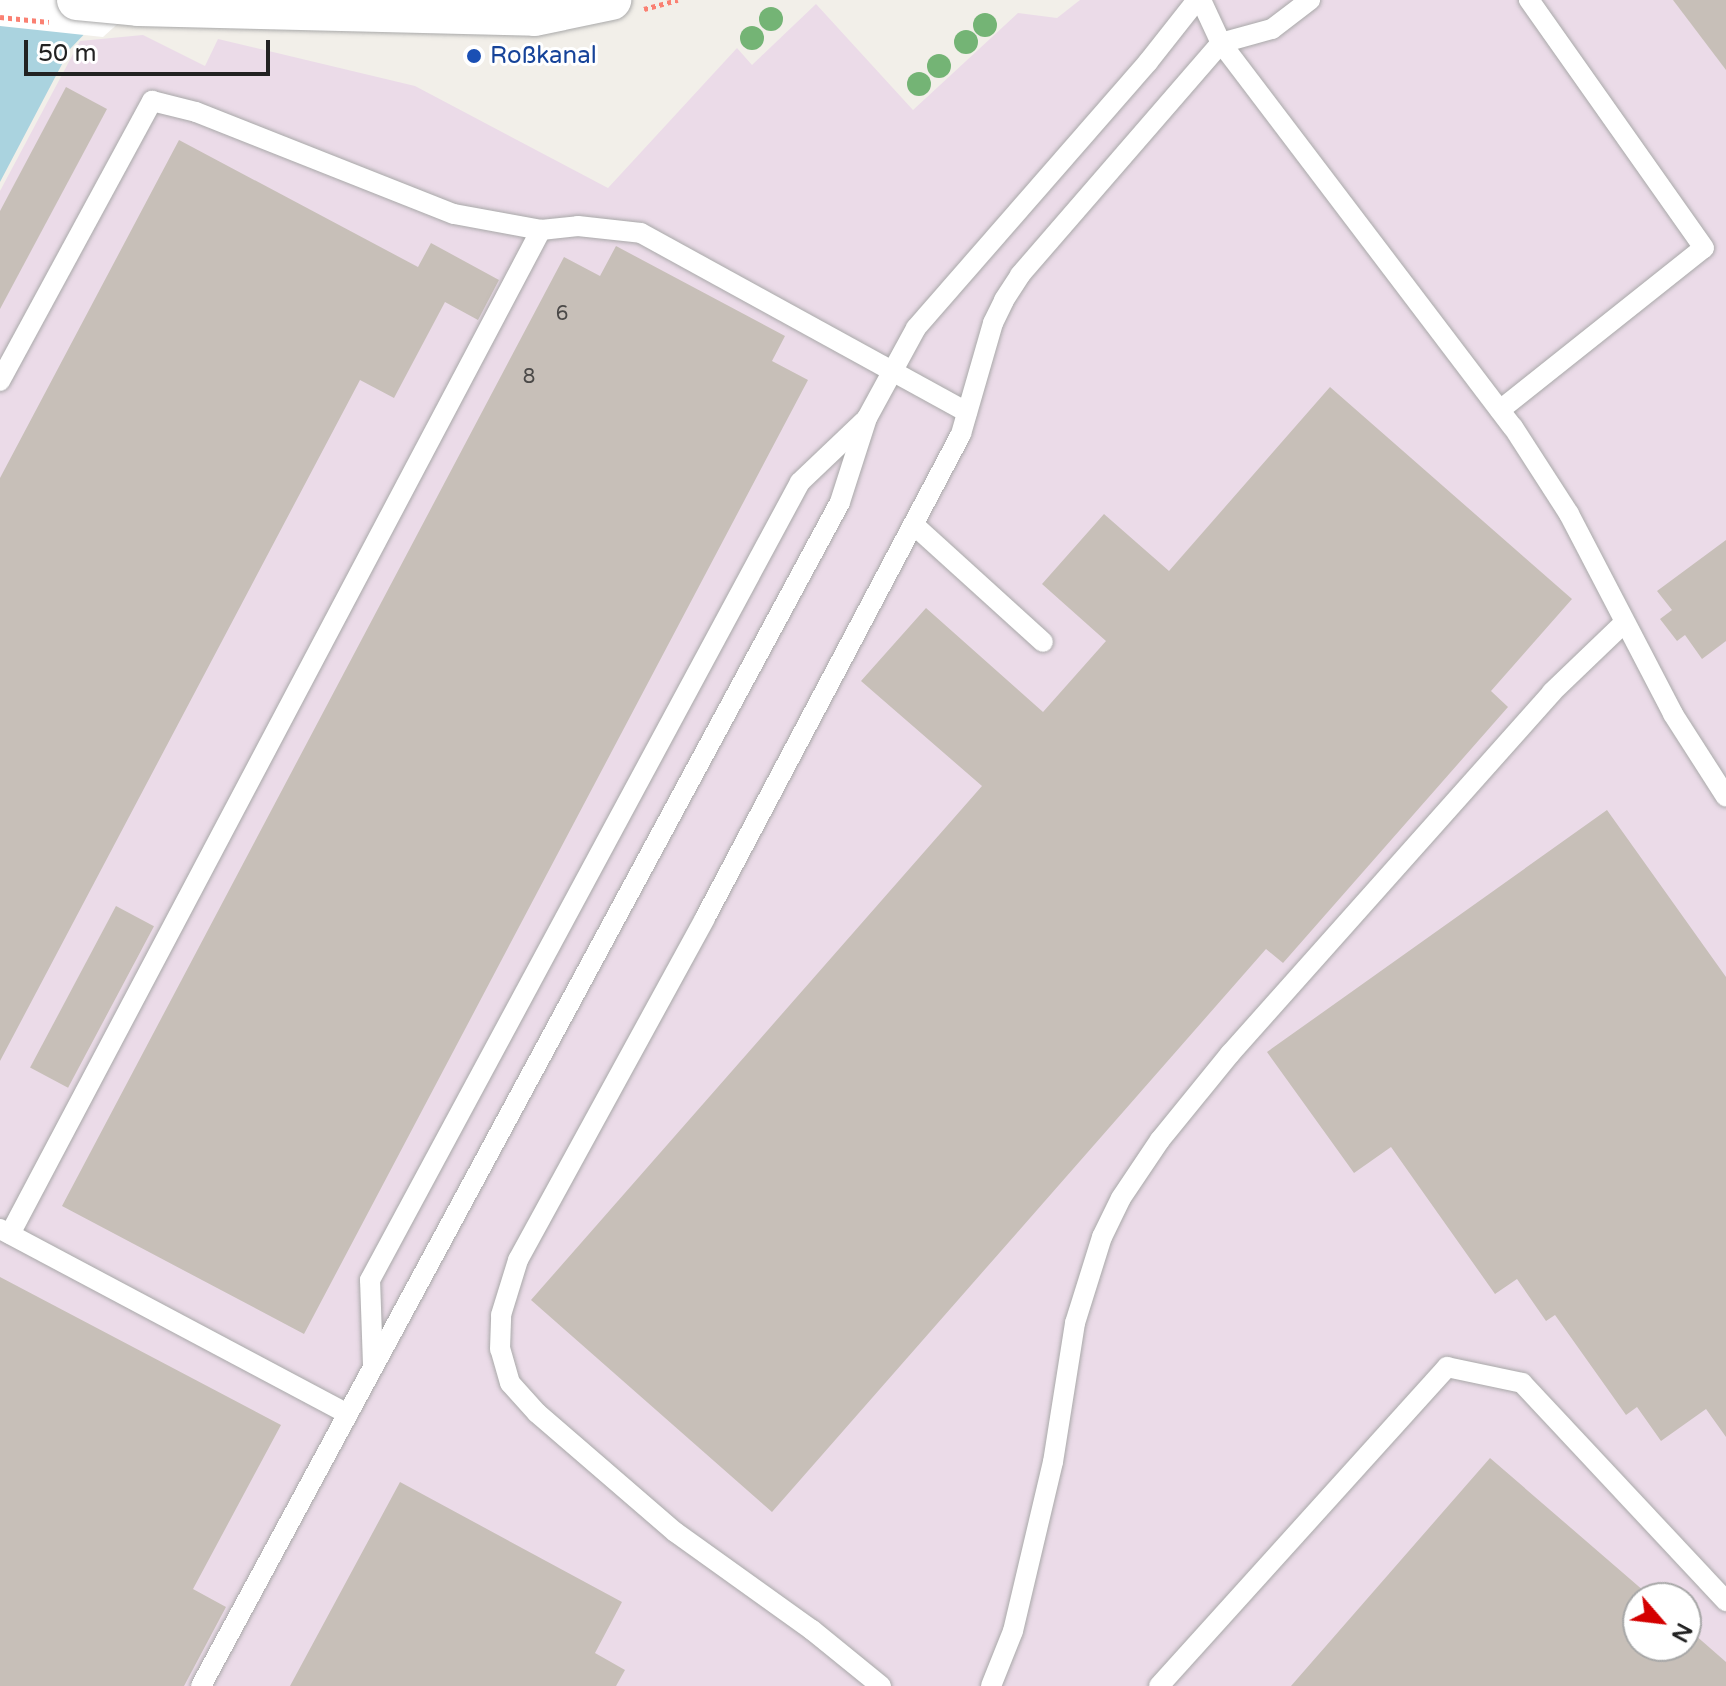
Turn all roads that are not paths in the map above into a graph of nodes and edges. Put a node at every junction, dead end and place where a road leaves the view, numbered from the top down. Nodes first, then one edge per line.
1 (77, 0) edge
2 (611, 0) edge
3 (1199, 0) edge
4 (1310, 0) edge
5 (1529, 0) edge
6 (1221, 43) junction
7 (541, 230) junction
8 (892, 372) junction
9 (0, 381) edge
10 (1500, 410) junction
11 (967, 412) junction
12 (867, 418) junction
13 (914, 525) junction
14 (1623, 624) junction
15 (1043, 642) dead end
16 (1726, 797) edge
17 (5, 1232) edge
18 (373, 1366) junction
19 (348, 1414) junction
20 (1726, 1601) edge
21 (201, 1686) edge
22 (881, 1686) edge
23 (991, 1686) edge
24 (1159, 1686) edge

1 - 2 street
3 - 6 lane
3 - 8 lane
4 - 6 lane
5 - 10 lane
6 - 10 lane
6 - 11 lane
7 - 8 lane
7 - 9 lane
7 - 17 lane
8 - 11 lane
8 - 12 lane
10 - 14 lane
11 - 13 lane
12 - 18 lane
12 - 18 lane
13 - 15 lane
13 - 22 lane
14 - 16 lane
14 - 23 lane
17 - 19 lane
18 - 19 lane
19 - 21 lane
20 - 24 lane

